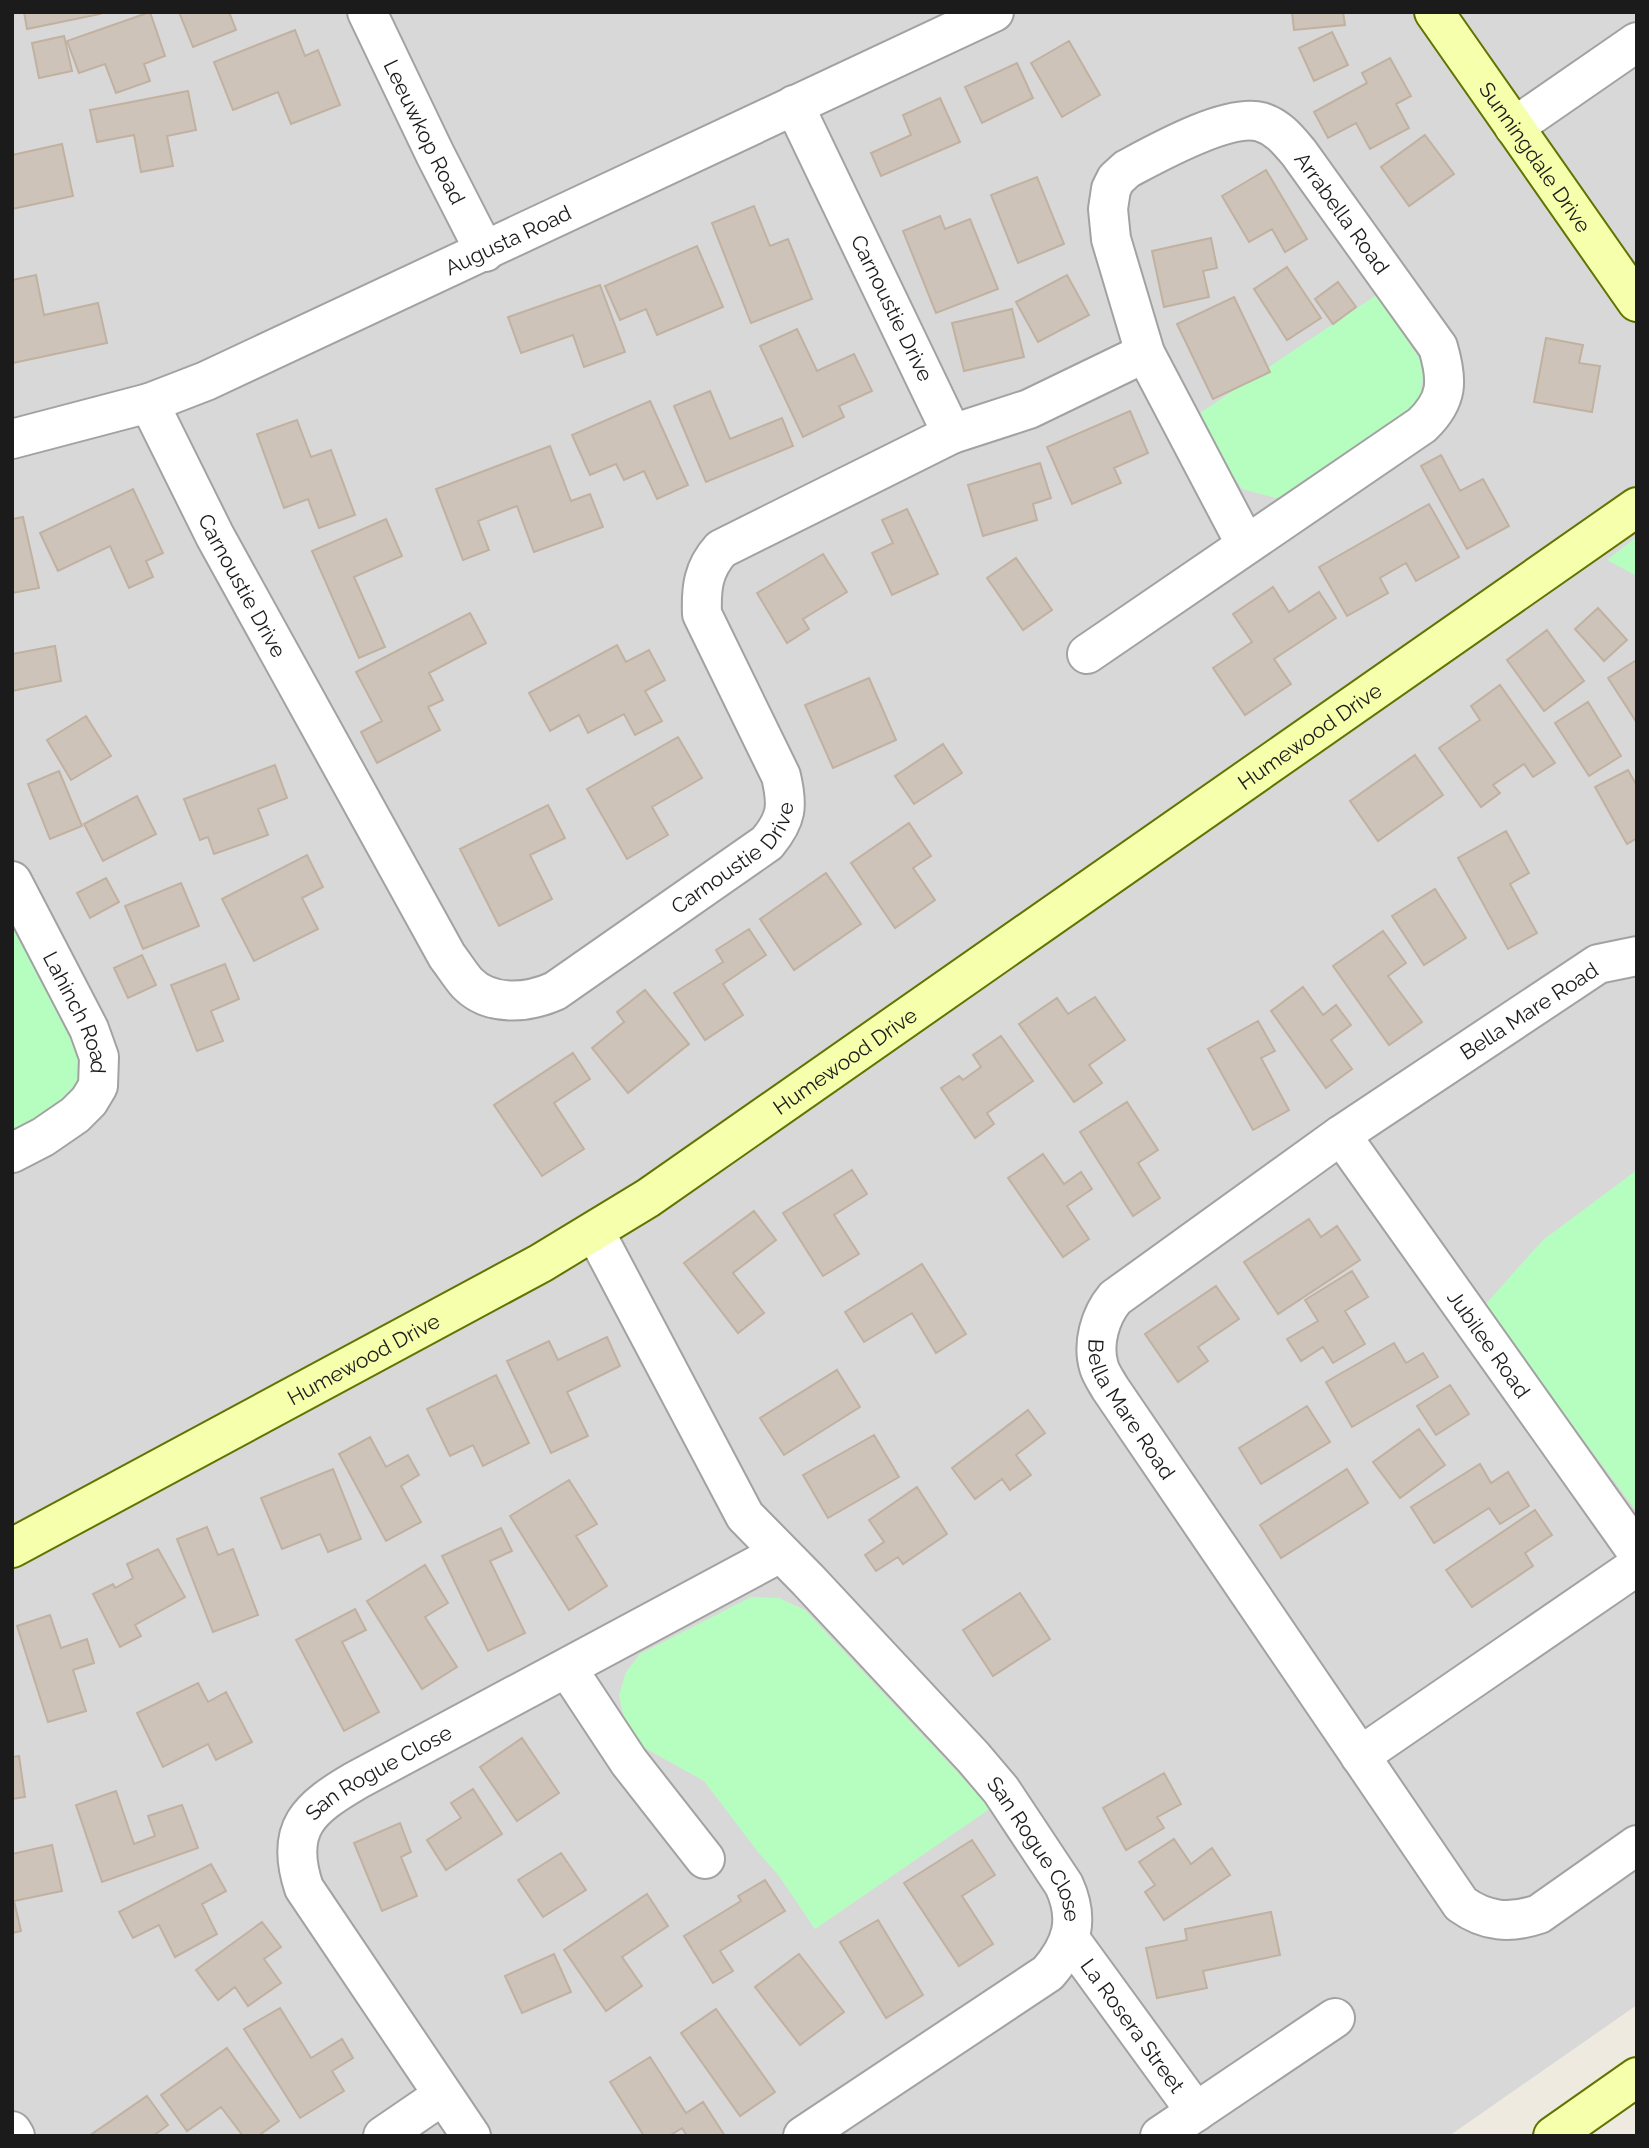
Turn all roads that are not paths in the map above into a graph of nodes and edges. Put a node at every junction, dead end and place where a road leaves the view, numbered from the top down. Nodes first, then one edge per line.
1 (367, 12) edge
2 (994, 12) edge
3 (1434, 12) edge
4 (1637, 42) edge
5 (794, 105) junction
6 (1514, 127) junction
7 (485, 252) junction
8 (1637, 302) edge
9 (1145, 353) junction
10 (149, 402) junction
11 (952, 434) junction
12 (12, 439) edge
13 (1637, 507) edge
14 (1246, 545) junction
15 (1087, 654) dead end
16 (12, 881) edge
17 (1637, 956) edge
18 (1341, 1135) junction
19 (12, 1153) edge
20 (595, 1231) junction
21 (12, 1548) edge
22 (1637, 1552) edge
23 (780, 1553) junction
24 (1637, 1566) edge
25 (567, 1668) junction
26 (1360, 1756) junction
27 (1637, 1845) edge
28 (705, 1859) dead end
29 (1070, 1939) junction
30 (1335, 2018) dead end
31 (1637, 2077) edge
32 (443, 2095) junction
33 (1196, 2112) junction
34 (12, 2131) edge
35 (15, 2136) edge
36 (383, 2136) edge
37 (471, 2136) edge
38 (803, 2136) edge
39 (1160, 2136) edge
40 (1553, 2136) edge

1 - 7 street, Leeuwkop Road
2 - 5 street, Augusta Road
3 - 6 street, Sunningdale Drive
4 - 6 street
5 - 7 street, Augusta Road
5 - 11 street, Carnoustie Drive
6 - 8 street, Sunningdale Drive
7 - 10 street, Augusta Road
9 - 11 street
9 - 14 street, Arrabella Road
9 - 14 street, Arrabella Road
10 - 11 street, Carnoustie Drive
10 - 12 street, Augusta Road
13 - 20 street, Humewood Drive
14 - 15 street, Arrabella Road
16 - 19 street, Lahinch Road
17 - 18 street, Bella Mare Road
18 - 22 street, Jubilee Road
18 - 26 street, Bella Mare Road
20 - 21 street, Humewood Drive
20 - 23 street, San Rogue Close
23 - 25 street, San Rogue Close
23 - 29 street, San Rogue Close
24 - 26 street
25 - 28 street
25 - 32 street, San Rogue Close
26 - 27 street, Bella Mare Road
29 - 33 street, La Rosera Street
29 - 38 street, San Rogue Close
30 - 33 street, La Rosera Street
31 - 40 street
32 - 36 street
32 - 37 street, San Rogue Close
33 - 39 street, La Rosera Street
34 - 35 street

